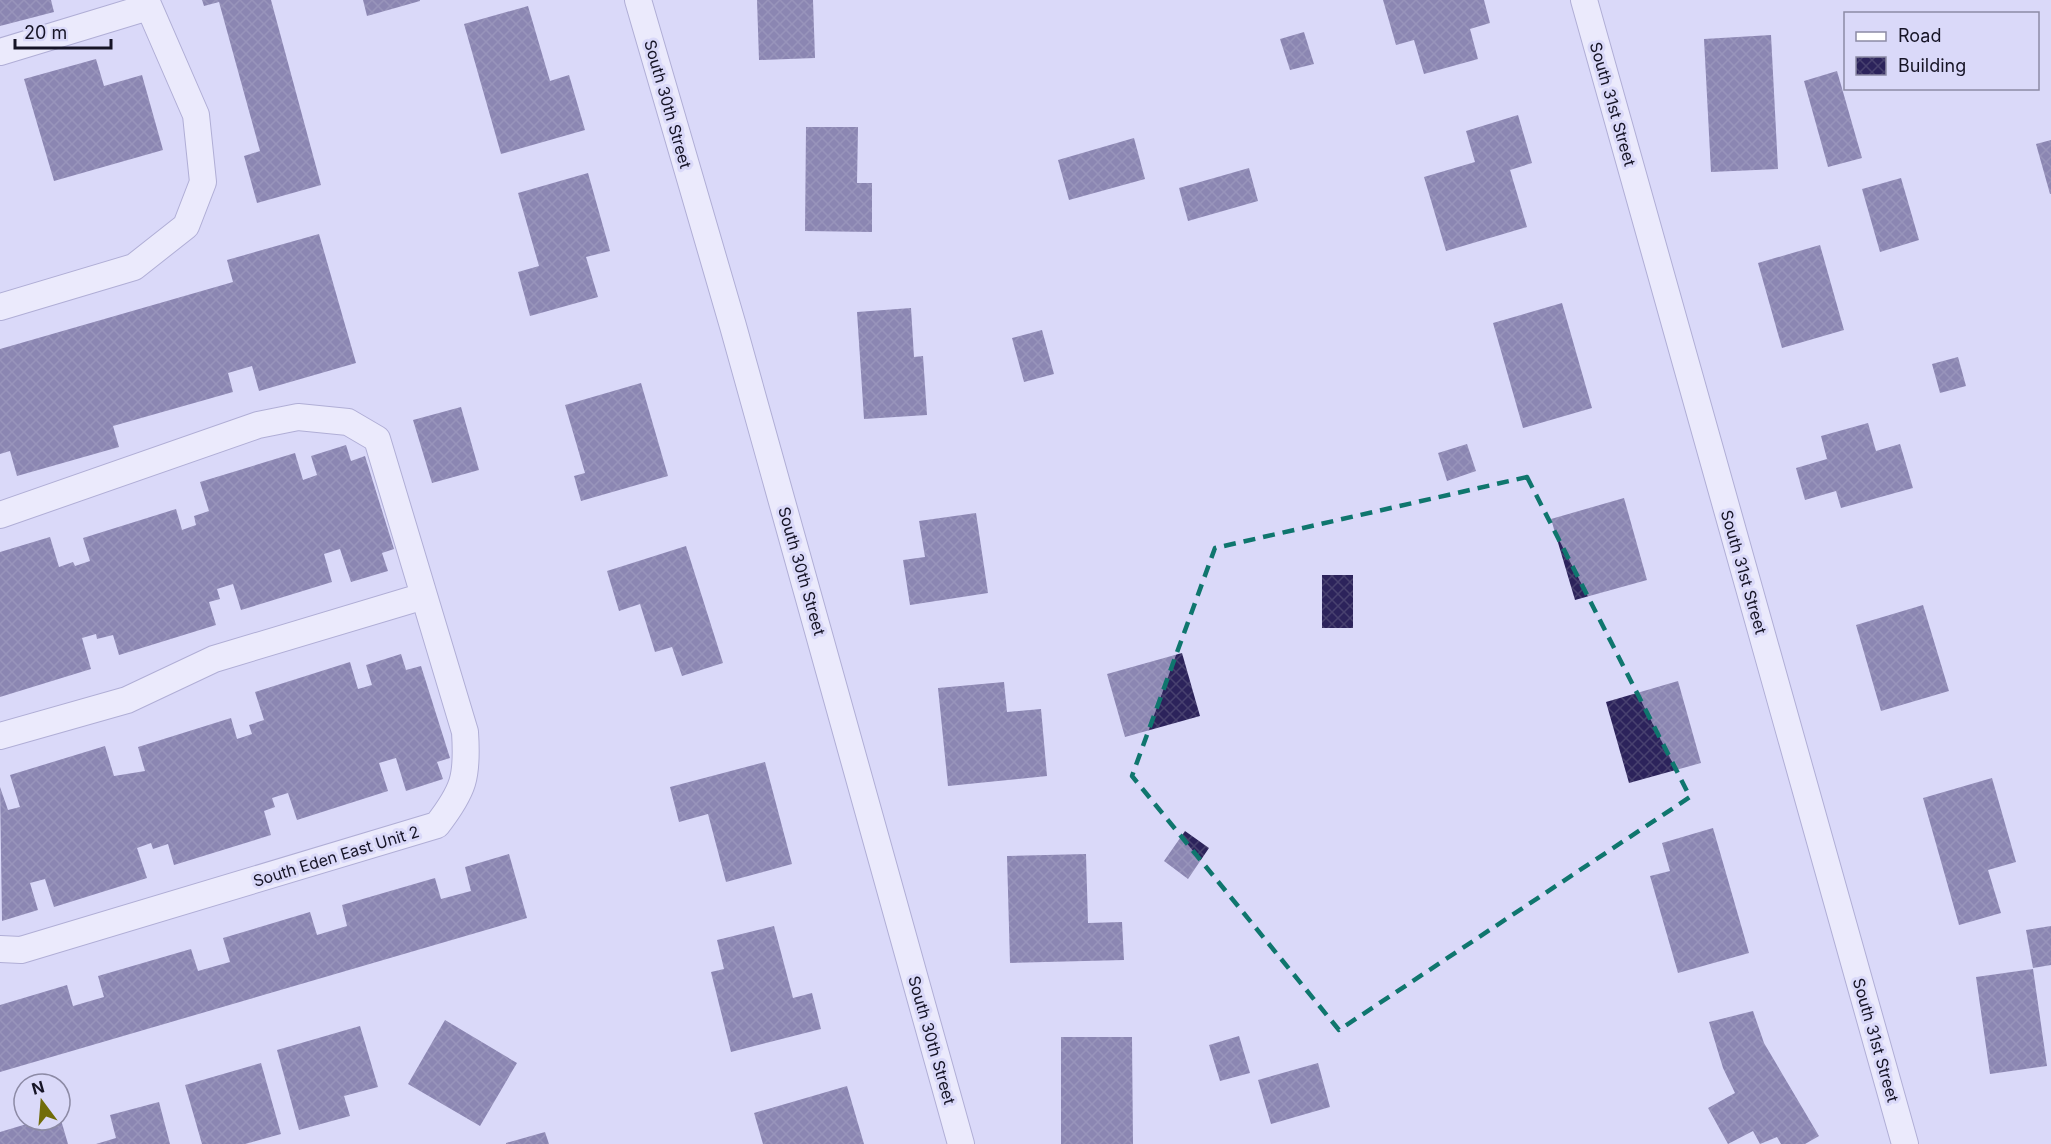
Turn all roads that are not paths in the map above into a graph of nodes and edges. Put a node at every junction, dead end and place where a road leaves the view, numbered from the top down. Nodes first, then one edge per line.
1 (638, 0) edge
2 (1584, 0) edge
3 (147, 4) edge
4 (0, 52) edge
5 (0, 307) edge
6 (0, 515) edge
7 (424, 596) junction
8 (0, 736) edge
9 (0, 949) edge
10 (962, 1144) edge
11 (1905, 1144) edge

1 - 10 street, South 30th Street
2 - 11 street, South 31st Street
3 - 4 street
3 - 5 street
6 - 7 street, South Eden East Unit 2
7 - 8 street
7 - 9 street, South Eden East Unit 2

